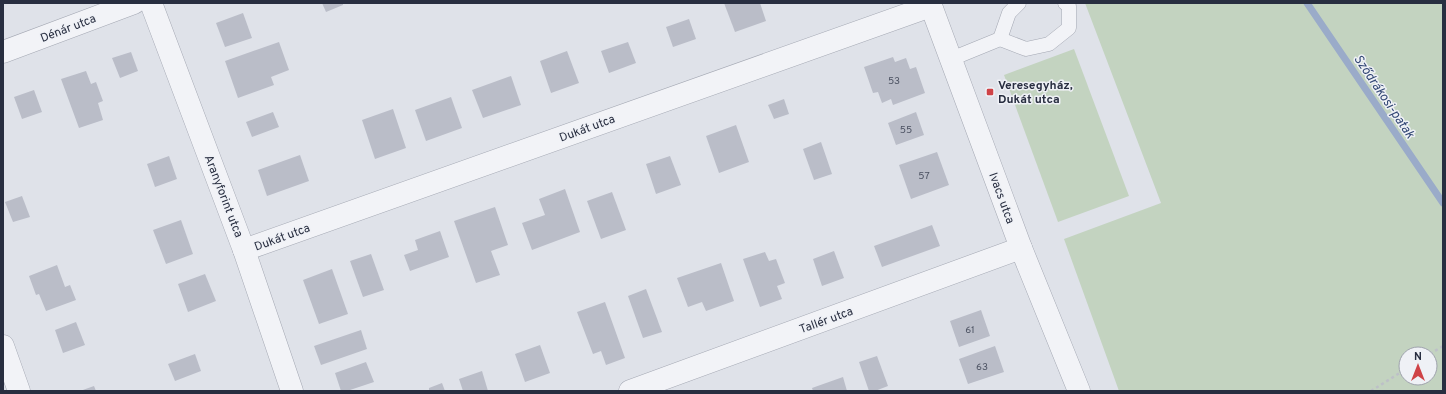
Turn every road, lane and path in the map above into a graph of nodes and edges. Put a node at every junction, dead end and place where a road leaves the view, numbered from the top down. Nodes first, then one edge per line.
1 (134, 3) edge
2 (151, 3) edge
3 (1019, 3) edge
4 (1065, 3) edge
5 (930, 5) edge
6 (1000, 39) junction
7 (3, 52) edge
8 (951, 59) junction
9 (1021, 248) junction
10 (244, 250) junction
11 (3, 346) edge
12 (1398, 374) edge
13 (19, 391) edge
14 (292, 391) edge
15 (630, 391) edge
16 (1079, 391) edge
17 (1371, 391) edge

1 - 7 street, Dénár utca
2 - 10 street, Aranyforint utca
3 - 6 lane
4 - 6 lane
5 - 8 street, Ivacs utca
5 - 10 street, Dukát utca
6 - 8 lane
8 - 9 street, Ivacs utca
9 - 15 street, Tallér utca
9 - 16 street, Ivacs utca
10 - 14 street, Aranyforint utca
11 - 13 street
12 - 17 path

